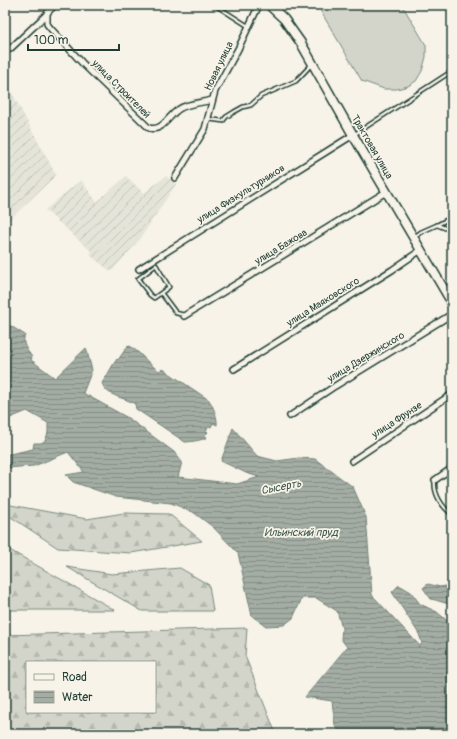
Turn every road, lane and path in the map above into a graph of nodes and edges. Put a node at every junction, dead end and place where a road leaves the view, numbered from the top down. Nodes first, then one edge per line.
1 (55, 5) edge
2 (215, 5) edge
3 (259, 5) edge
4 (269, 5) edge
5 (47, 14) junction
6 (248, 26) junction
7 (10, 49) dead end
8 (312, 63) junction
9 (449, 73) dead end
10 (212, 100) junction
11 (207, 119) junction
12 (353, 135) junction
13 (174, 178) dead end
14 (386, 192) junction
15 (452, 217) edge
16 (437, 225) junction
17 (452, 233) edge
18 (413, 238) junction
19 (421, 250) junction
20 (139, 269) dead end
21 (161, 293) junction
22 (452, 303) edge
23 (452, 314) edge
24 (184, 316) joint
25 (234, 369) dead end
26 (452, 394) edge
27 (290, 416) dead end
28 (352, 461) dead end
29 (452, 468) edge
30 (435, 480) joint
31 (452, 515) edge

1 - 5 street
2 - 6 lane
3 - 6 street, Новая улица
4 - 8 main road, Трактовая улица
5 - 7 street
5 - 10 street, улица Строителей
6 - 10 street, Новая улица
8 - 11 lane
8 - 12 main road, Трактовая улица
9 - 12 lane
10 - 11 street, Новая улица
11 - 13 street, Новая улица
12 - 14 main road, Трактовая улица
12 - 20 street, улица Физкультурников
14 - 18 main road, Трактовая улица
14 - 24 street, улица Бажова
15 - 16 lane
16 - 17 lane
16 - 18 lane
18 - 19 main road, Трактовая улица
19 - 22 main road, Трактовая улица
19 - 25 street, улица Маяковского
21 - 21 lane
21 - 24 lane
23 - 27 street, улица Дзержинского
26 - 28 street, улица Фрунзе
29 - 30 street
30 - 31 lane

